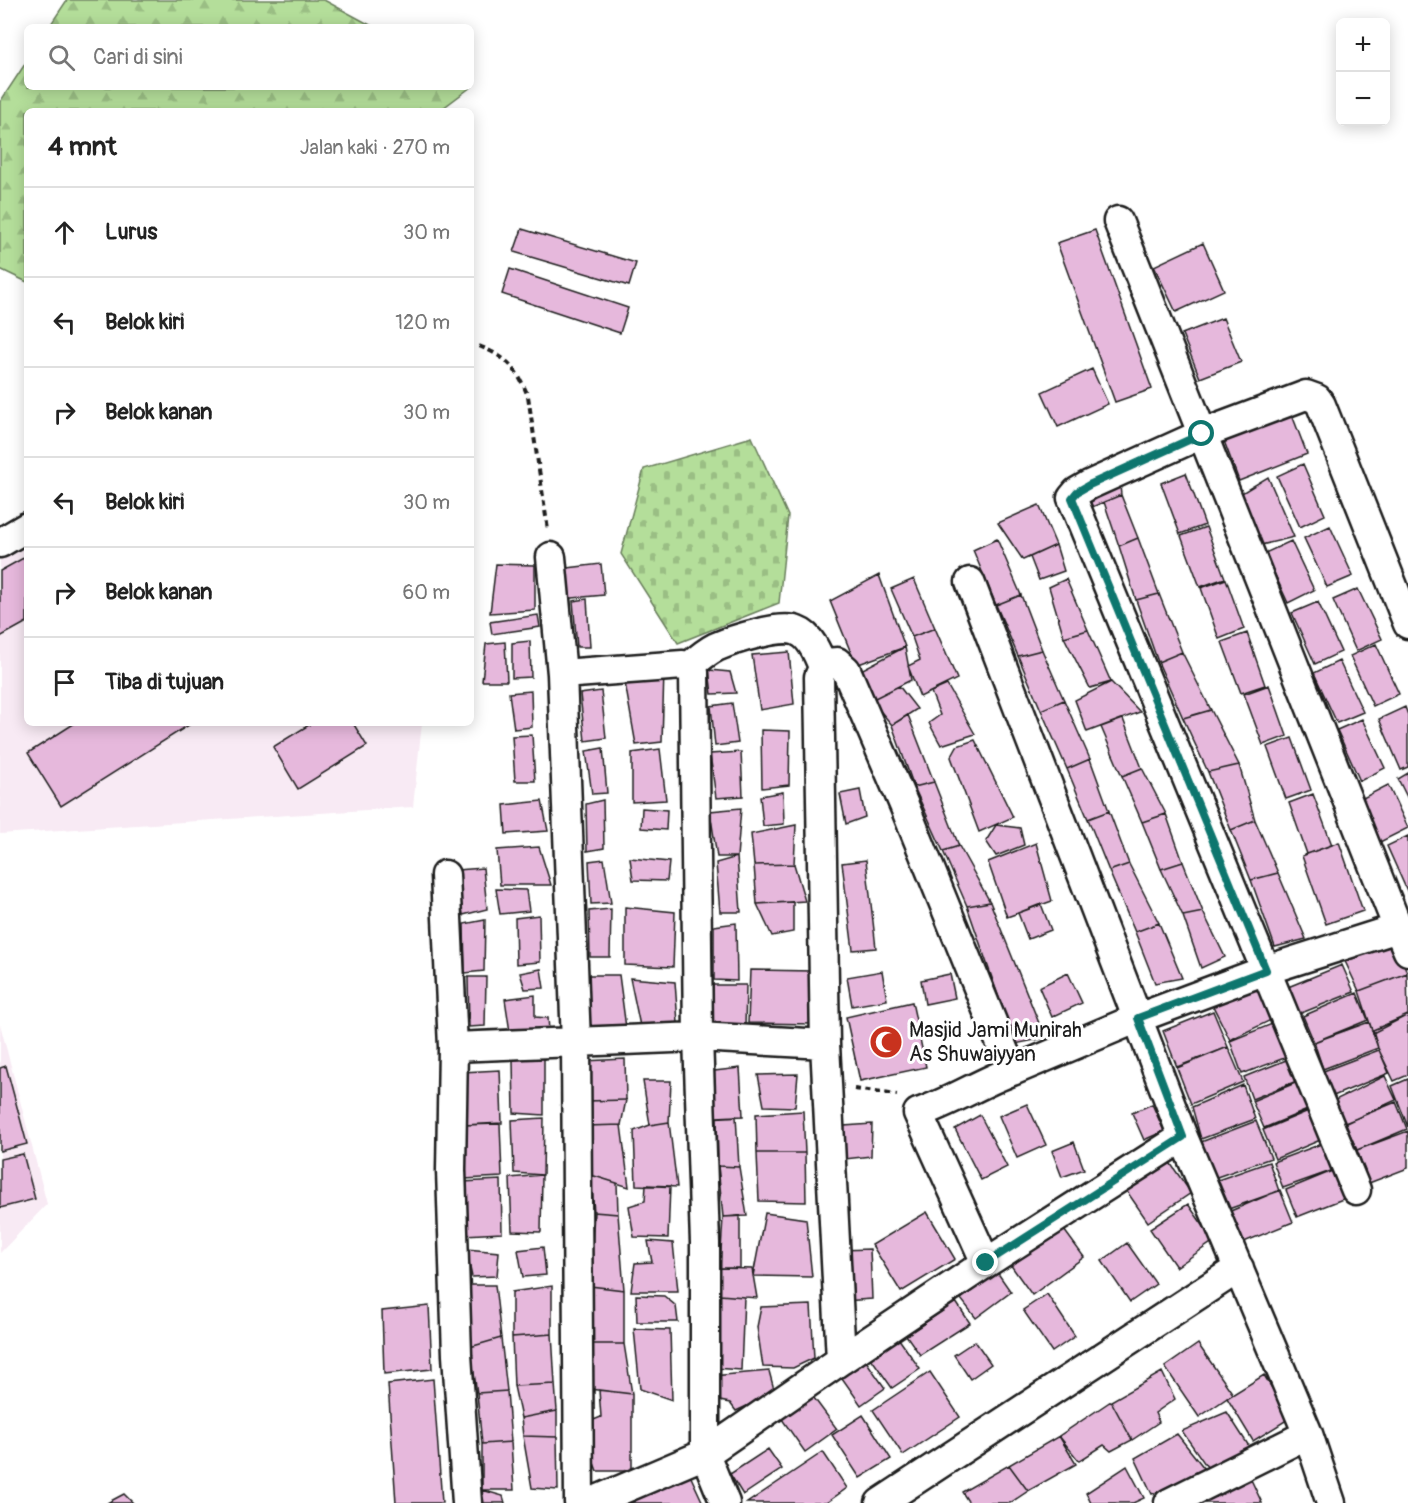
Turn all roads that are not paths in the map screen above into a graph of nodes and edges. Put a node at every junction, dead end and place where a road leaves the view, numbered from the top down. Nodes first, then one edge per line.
1 (1118, 221) dead end
2 (1202, 434) junction
3 (24, 529) edge
4 (0, 543) edge
5 (551, 557) road end
6 (970, 582) dead end
7 (1408, 624) edge
8 (690, 666) junction
9 (823, 667) junction
10 (562, 674) junction
11 (445, 875) dead end
12 (1403, 940) edge
13 (1266, 970) junction
14 (1138, 1018) junction
15 (698, 1037) junction
16 (576, 1043) junction
17 (825, 1044) junction
18 (453, 1047) junction
19 (1012, 1071) junction
20 (1183, 1137) junction
21 (1356, 1190) dead end
22 (986, 1263) junction
23 (1239, 1268) junction
24 (841, 1360) junction
25 (1308, 1434) junction
26 (705, 1454) junction
27 (467, 1503) edge
28 (579, 1503) edge
29 (590, 1503) edge
30 (725, 1503) edge
31 (880, 1503) edge
32 (1169, 1503) edge
33 (1331, 1503) edge

1 - 2 street
2 - 7 street
2 - 12 street
2 - 13 street
3 - 4 street
5 - 10 street
6 - 14 street
8 - 9 street
8 - 10 street
8 - 15 street
9 - 17 street
9 - 19 street
10 - 16 street
11 - 18 street
12 - 13 street
13 - 14 street
13 - 21 street
14 - 19 street
14 - 20 street
15 - 16 street
15 - 17 street
15 - 26 street
16 - 18 street
16 - 28 street
17 - 24 street
18 - 27 street
19 - 22 street
20 - 22 street
20 - 23 street
22 - 24 street
23 - 25 street
23 - 31 street
24 - 26 street
25 - 32 street
25 - 33 street
26 - 29 street
26 - 30 street

